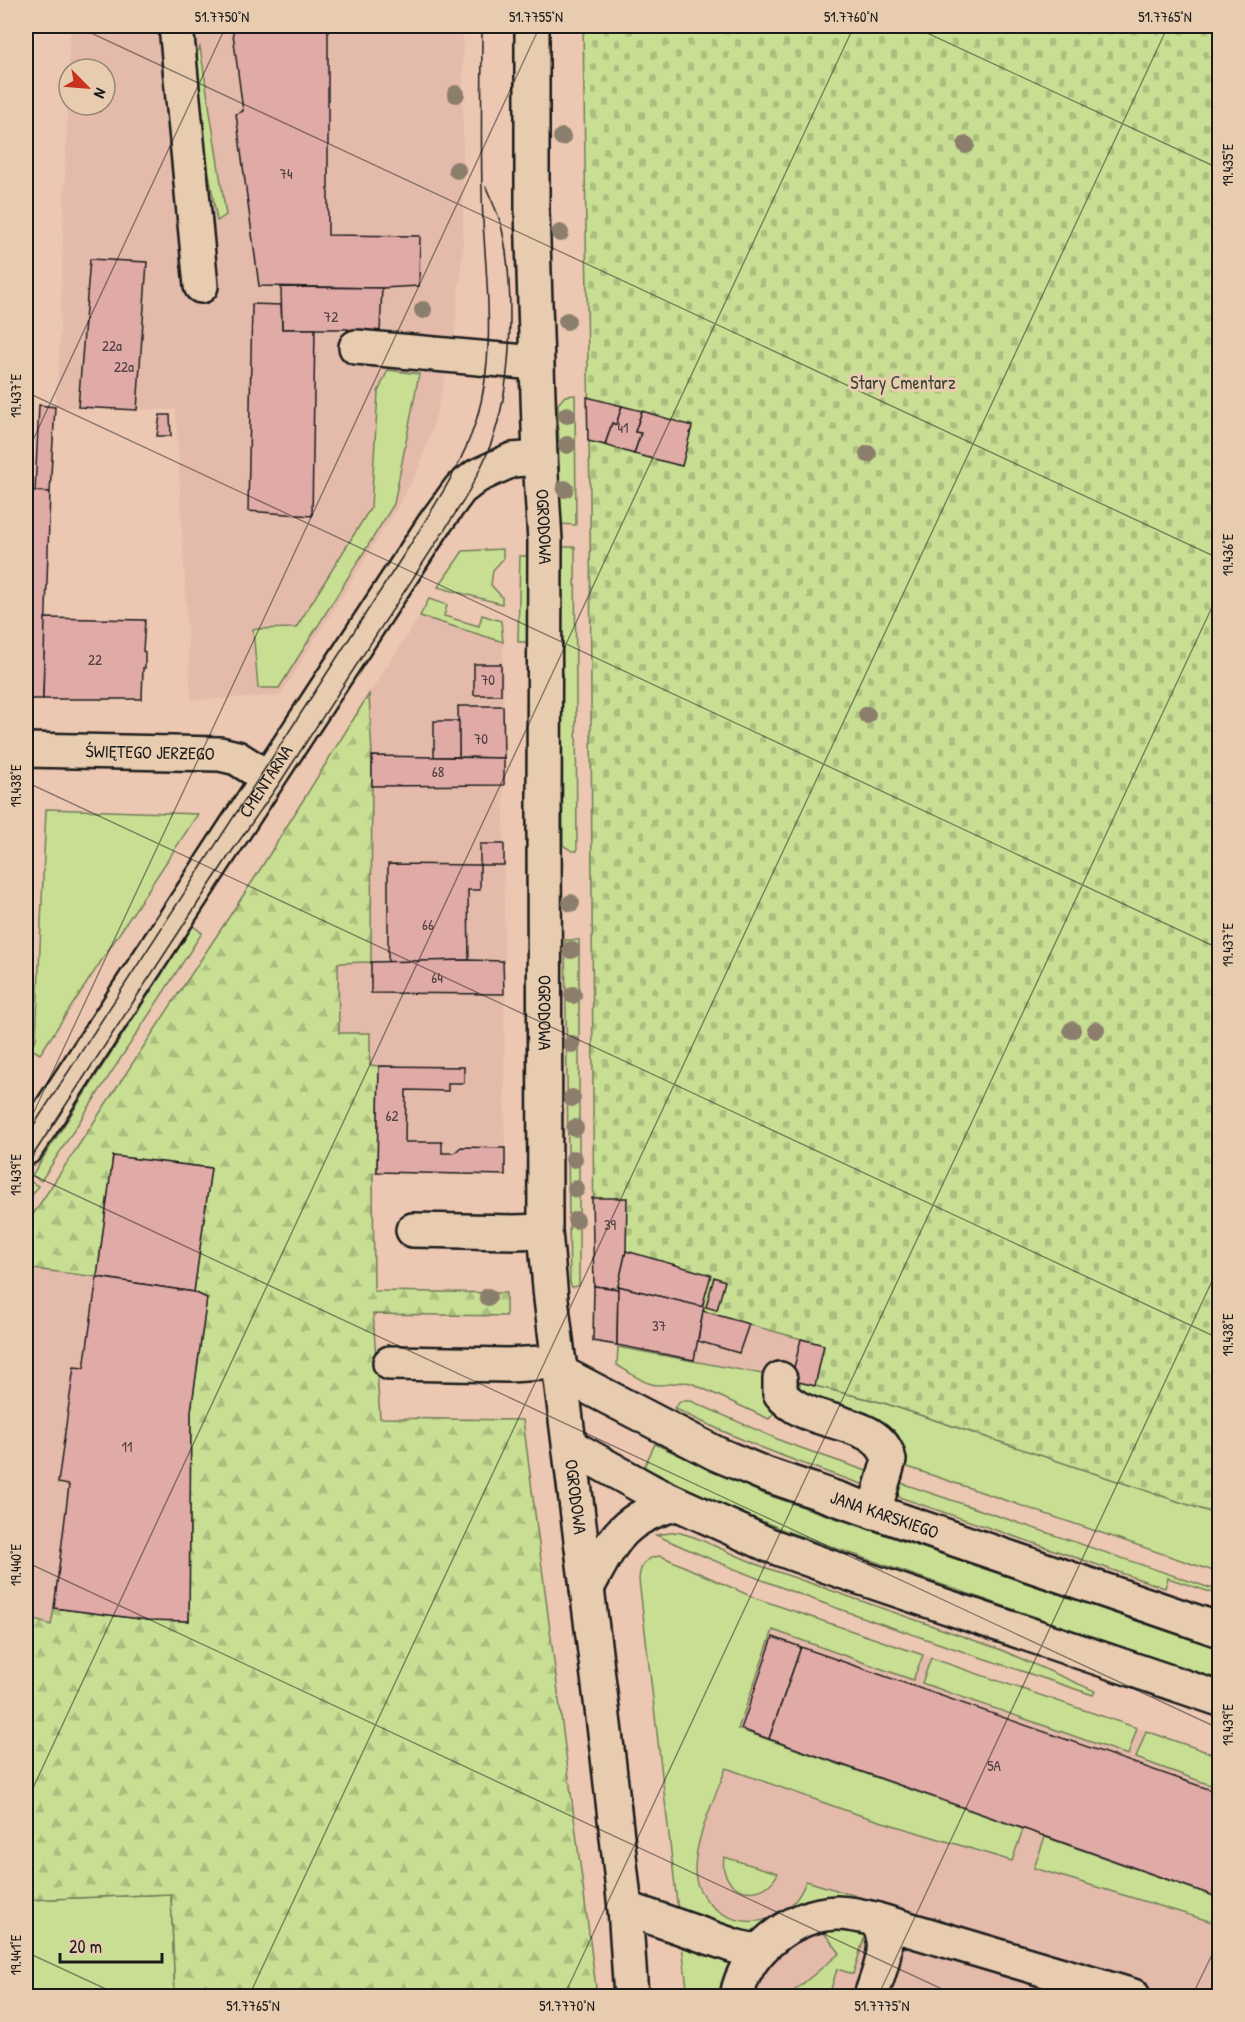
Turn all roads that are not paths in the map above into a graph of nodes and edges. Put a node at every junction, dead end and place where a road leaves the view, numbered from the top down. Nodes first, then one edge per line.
1 (176, 26) edge
2 (532, 26) edge
3 (201, 286) dead end
4 (356, 347) dead end
5 (536, 363) junction
6 (540, 458) junction
7 (26, 750) edge
8 (268, 778) junction
9 (26, 1148) edge
10 (413, 1230) dead end
11 (545, 1231) junction
12 (390, 1363) dead end
13 (560, 1368) junction
14 (780, 1378) dead end
15 (570, 1446) junction
16 (675, 1504) junction
17 (874, 1512) junction
18 (587, 1588) junction
19 (1220, 1629) edge
20 (1220, 1699) edge
21 (625, 1908) junction
22 (874, 1919) junction
23 (760, 1949) junction
24 (1081, 1990) edge
25 (631, 1996) edge
26 (737, 1996) edge
27 (872, 1996) edge
28 (1133, 1996) edge

1 - 3 main road
2 - 5 main road, OGRODOWA
4 - 5 main road
5 - 6 main road, OGRODOWA
6 - 8 main road, CMENTARNA
6 - 11 main road, OGRODOWA
7 - 8 main road, ŚWIĘTEGO JERZEGO
8 - 9 main road, CMENTARNA
10 - 11 main road
11 - 13 main road, OGRODOWA
12 - 13 main road
13 - 15 main road, OGRODOWA
13 - 17 main road, JANA KARSKIEGO
14 - 17 main road
15 - 16 main road
15 - 18 main road, OGRODOWA
16 - 18 main road
16 - 20 main road
17 - 19 main road, JANA KARSKIEGO
18 - 21 main road, OGRODOWA
21 - 23 main road
21 - 25 main road, OGRODOWA
22 - 23 main road
22 - 24 main road
22 - 27 main road
23 - 26 main road
24 - 28 main road

